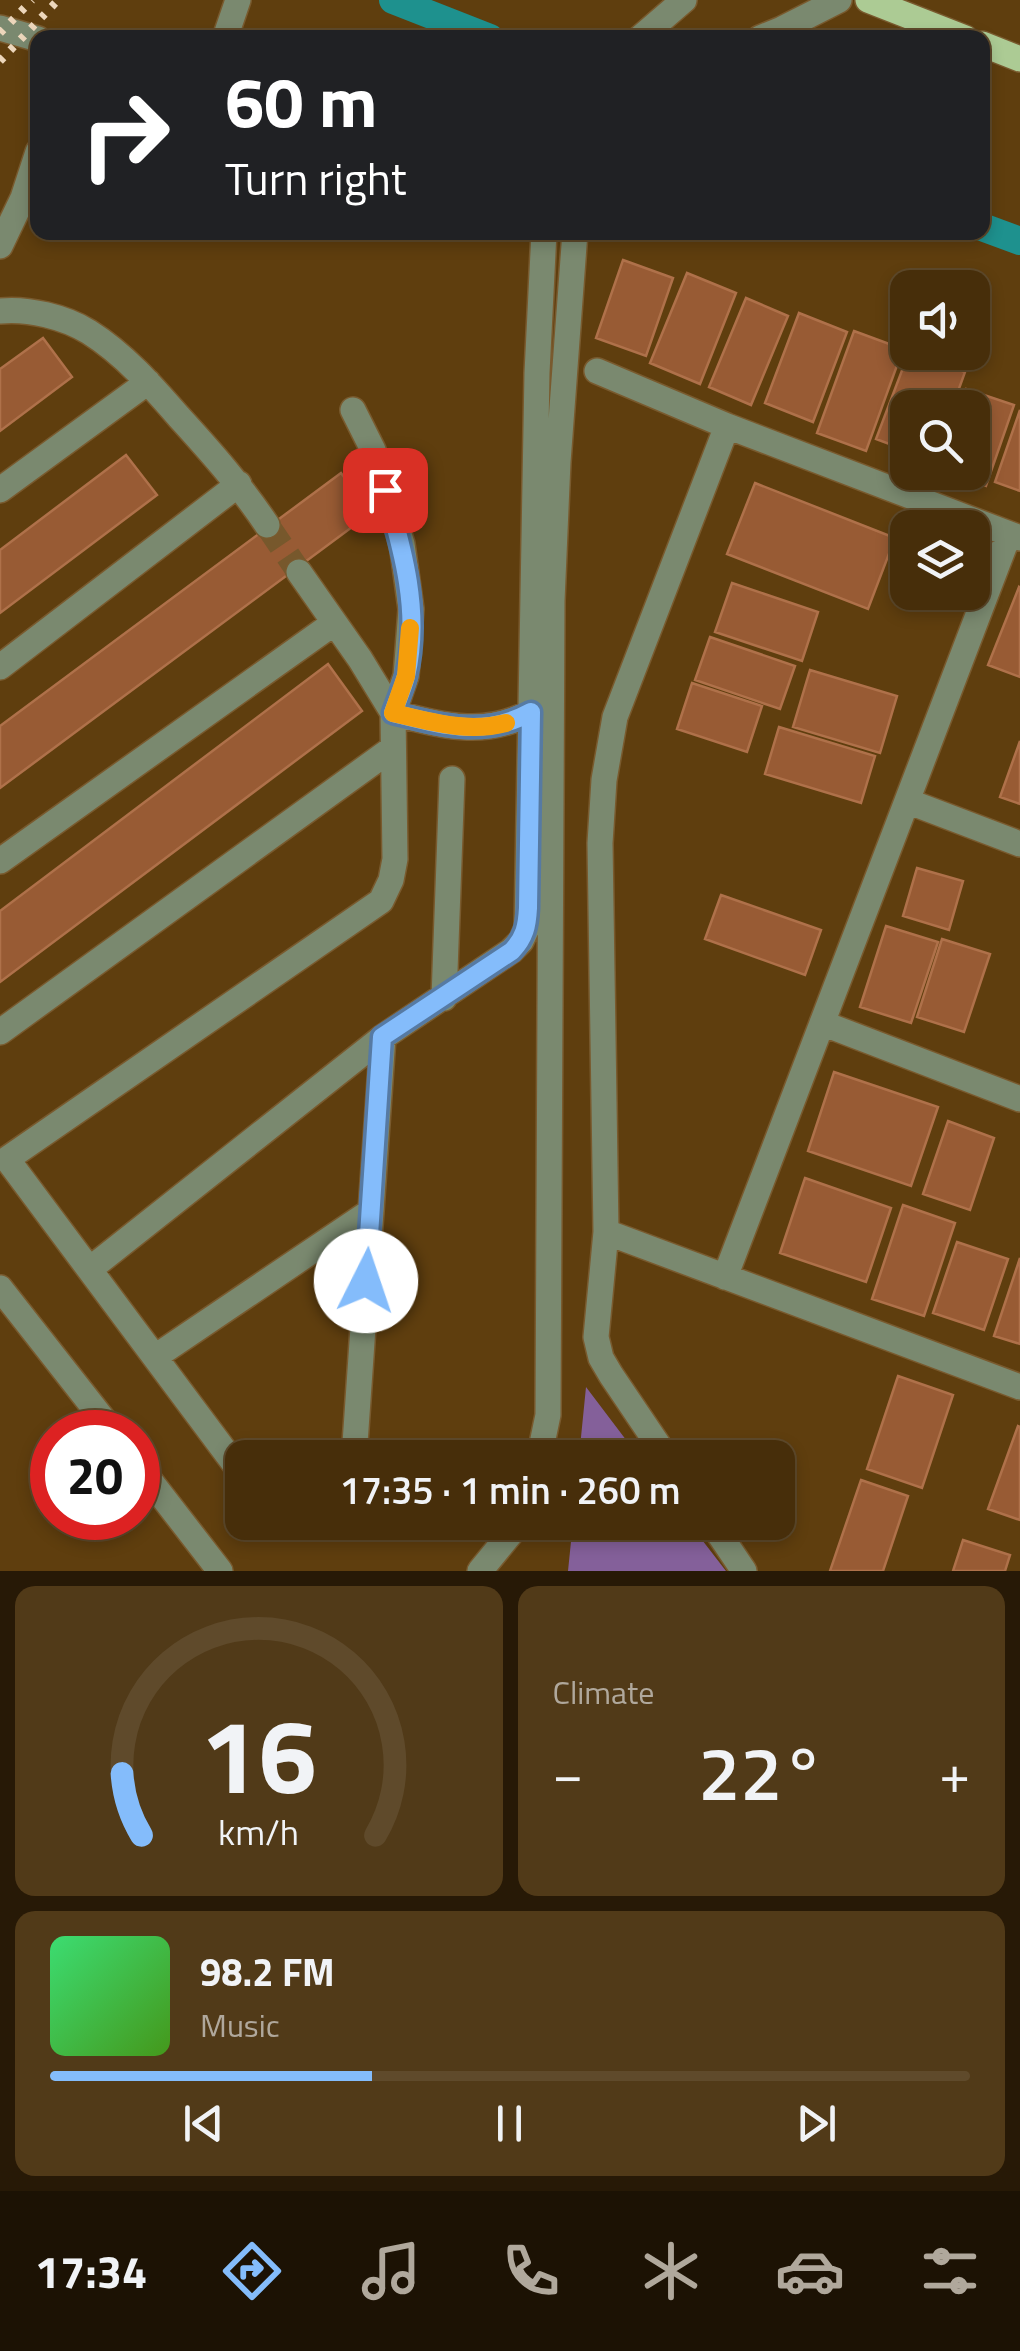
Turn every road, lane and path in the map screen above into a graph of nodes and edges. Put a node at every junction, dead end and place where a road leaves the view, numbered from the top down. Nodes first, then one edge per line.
1 (238, 0) edge
2 (684, 0) edge
3 (839, 0) edge
4 (868, 0) edge
5 (0, 28) edge
6 (229, 30) edge
7 (649, 30) edge
8 (777, 30) edge
9 (945, 30) edge
10 (30, 37) edge
11 (990, 47) edge
12 (1020, 58) edge
13 (30, 177) edge
14 (544, 240) edge
15 (574, 240) edge
16 (0, 246) edge
17 (0, 310) edge
18 (597, 371) dead end
19 (148, 382) junction
20 (353, 410) dead end
21 (728, 426) junction
22 (239, 484) junction
23 (0, 490) edge
24 (267, 525) tunnel mouth
25 (1014, 536) edge
26 (299, 572) tunnel mouth
27 (334, 623) junction
28 (0, 667) edge
29 (531, 712) junction
30 (393, 713) junction
31 (393, 748) junction
32 (452, 779) dead end
33 (907, 801) junction
34 (1020, 844) edge
35 (0, 860) edge
36 (444, 998) junction
37 (822, 1023) junction
38 (0, 1032) edge
39 (382, 1037) junction
40 (1020, 1098) edge
41 (371, 1211) junction
42 (606, 1232) junction
43 (90, 1270) junction
44 (725, 1276) junction
45 (0, 1288) edge
46 (155, 1357) junction
47 (1020, 1388) edge
48 (95, 1410) edge
49 (355, 1440) edge
50 (543, 1440) edge
51 (655, 1440) edge
52 (225, 1451) edge
53 (160, 1493) edge
54 (505, 1540) edge
55 (723, 1540) edge
56 (220, 1571) edge
57 (480, 1571) edge
58 (744, 1571) edge

1 - 6 street
2 - 7 street
3 - 8 street
4 - 9 main road
5 - 10 street
11 - 12 main road
13 - 16 street
14 - 29 street
15 - 50 street
17 - 19 street
18 - 21 street
19 - 22 street
19 - 23 street
20 - 30 street
21 - 25 street
21 - 42 street
22 - 24 street
22 - 28 street
25 - 33 street
26 - 27 street
27 - 30 street
27 - 35 street
29 - 30 street
29 - 36 street
30 - 31 street
31 - 38 street
31 - 43 street
32 - 36 street
33 - 34 street
33 - 37 street
36 - 39 street
37 - 40 street
37 - 44 street
39 - 41 street
39 - 43 street
41 - 46 street
41 - 49 street
42 - 44 street
42 - 51 street
43 - 46 street
44 - 47 street
45 - 48 street
46 - 52 street
53 - 56 street
54 - 57 street
55 - 58 street

